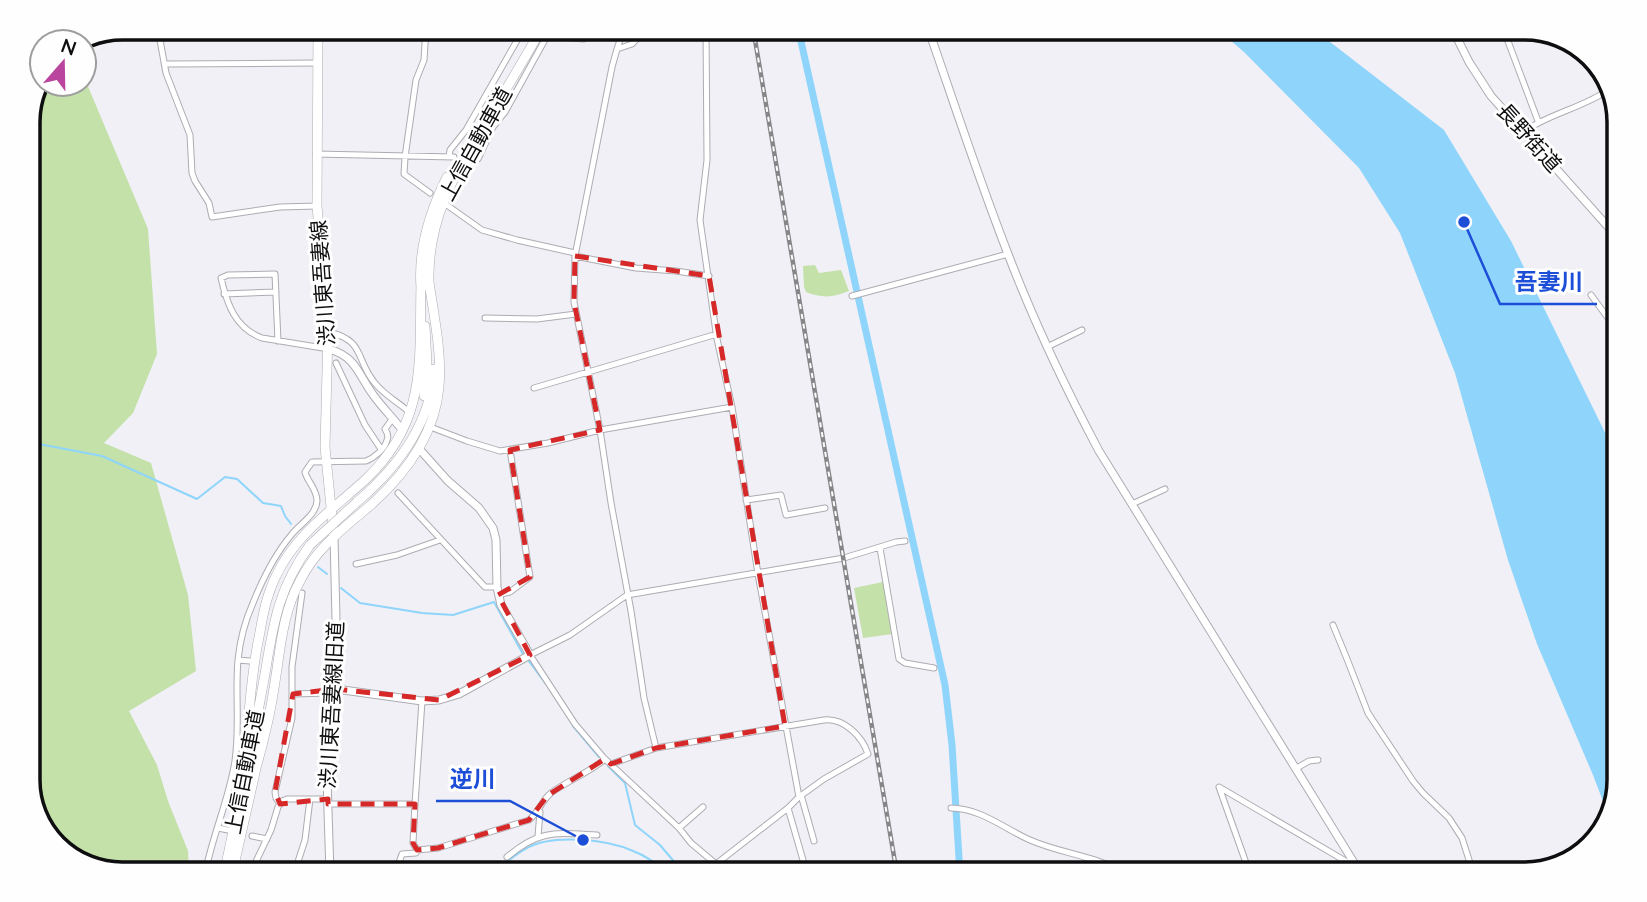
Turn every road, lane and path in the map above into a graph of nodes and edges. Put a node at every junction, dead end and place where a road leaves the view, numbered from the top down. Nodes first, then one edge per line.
1 (159, 40) edge
2 (318, 40) edge
3 (426, 40) edge
4 (517, 40) edge
5 (529, 40) edge
6 (535, 40) edge
7 (545, 40) edge
8 (620, 40) edge
9 (636, 40) edge
10 (706, 40) edge
11 (932, 40) edge
12 (1457, 40) edge
13 (1508, 40) edge
14 (617, 50) junction
15 (317, 63) junction
16 (166, 64) junction
17 (1602, 95) edge
18 (1538, 121) junction
19 (1523, 132) junction
20 (316, 154) junction
21 (405, 157) junction
22 (468, 158) dead end
23 (430, 193) dead end
24 (444, 203) dead end
25 (317, 206) junction
26 (1607, 226) edge
27 (575, 254) junction
28 (1008, 254) junction
29 (709, 276) junction
30 (425, 283) junction
31 (276, 292) junction
32 (224, 293) junction
33 (1591, 295) dead end
34 (852, 296) dead end
35 (576, 314) junction
36 (1607, 317) edge
37 (485, 318) dead end
38 (1082, 330) dead end
39 (328, 332) junction
40 (717, 334) junction
41 (278, 341) junction
42 (1047, 347) junction
43 (329, 349) junction
44 (336, 363) dead end
45 (589, 372) junction
46 (534, 388) dead end
47 (732, 407) junction
48 (407, 410) dead end
49 (393, 418) junction
50 (400, 426) dead end
51 (433, 428) dead end
52 (600, 430) junction
53 (381, 449) junction
54 (510, 450) junction
55 (422, 452) dead end
56 (326, 461) junction
57 (1165, 489) dead end
58 (398, 493) dead end
59 (790, 494) dead end
60 (781, 495) junction
61 (746, 500) junction
62 (1132, 504) junction
63 (825, 508) dead end
64 (331, 509) junction
65 (334, 537) junction
66 (440, 540) junction
67 (905, 541) dead end
68 (880, 548) junction
69 (356, 564) dead end
70 (758, 574) junction
71 (498, 591) junction
72 (302, 593) dead end
73 (627, 595) junction
74 (1332, 625) dead end
75 (529, 655) junction
76 (238, 660) junction
77 (250, 661) dead end
78 (281, 666) dead end
79 (292, 667) junction
80 (934, 668) dead end
81 (336, 689) junction
82 (293, 694) junction
83 (422, 701) junction
84 (785, 726) junction
85 (656, 748) junction
86 (603, 760) junction
87 (1318, 760) dead end
88 (611, 764) junction
89 (1295, 769) junction
90 (250, 776) junction
91 (800, 796) junction
92 (310, 799) junction
93 (328, 801) junction
94 (280, 804) junction
95 (415, 804) junction
96 (703, 807) dead end
97 (788, 808) junction
98 (954, 808) dead end
99 (540, 809) junction
100 (218, 828) junction
101 (679, 828) junction
102 (228, 830) dead end
103 (252, 835) dead end
104 (597, 835) dead end
105 (538, 836) junction
106 (267, 839) junction
107 (814, 841) dead end
108 (417, 850) junction
109 (507, 857) dead end
110 (208, 862) edge
111 (227, 862) edge
112 (234, 862) edge
113 (256, 862) edge
114 (298, 862) edge
115 (330, 862) edge
116 (399, 862) edge
117 (714, 862) edge
118 (719, 862) edge
119 (804, 862) edge
120 (1104, 862) edge
121 (1246, 862) edge
122 (1344, 862) edge
123 (1353, 862) edge
124 (1470, 862) edge

1 - 16 street
2 - 15 main road, 渋川東吾妻線
3 - 21 street
4 - 21 street
5 - 30 main road, 上信自動車道
6 - 30 main road, 上信自動車道
7 - 22 street
8 - 14 street
9 - 14 street
10 - 29 street
11 - 28 street
12 - 19 street, 長野街道
13 - 18 street
14 - 27 street
15 - 16 street
15 - 20 main road, 渋川東吾妻線
16 - 25 street
17 - 18 street
18 - 19 street
19 - 26 street, 長野街道
20 - 21 street
20 - 25 main road, 渋川東吾妻線
21 - 23 street
24 - 27 street
25 - 39 main road, 渋川東吾妻線
27 - 29 street
27 - 35 street
28 - 34 street
28 - 42 street
29 - 40 street
30 - 64 main road
30 - 65 main road
30 - 90 main road, 上信自動車道, bridge
31 - 32 street
31 - 32 street
31 - 41 street
32 - 41 street
33 - 36 street
35 - 37 street
35 - 45 street
38 - 42 street
39 - 43 main road, 渋川東吾妻線
39 - 48 street
40 - 45 street
40 - 47 street
41 - 43 street
42 - 62 street
43 - 49 street
43 - 56 main road, 渋川東吾妻線
44 - 53 street
45 - 46 street
45 - 52 street
47 - 52 street
47 - 61 street
49 - 50 street
49 - 53 street
51 - 54 street
52 - 54 street
52 - 73 street
53 - 56 street
54 - 71 street
55 - 71 street
56 - 64 main road, 渋川東吾妻線
56 - 76 street
57 - 62 street
58 - 66 street
59 - 60 street
60 - 61 street
60 - 63 street
61 - 70 street
62 - 89 street
64 - 65 main road, 渋川東吾妻線
64 - 90 main road
65 - 81 street, 渋川東吾妻線旧道
65 - 90 main road
66 - 69 street
66 - 71 street
67 - 68 street
68 - 70 street
68 - 80 street
70 - 73 street
70 - 84 street
71 - 75 street
72 - 79 street
73 - 75 street
73 - 85 street
74 - 124 street
75 - 83 street
75 - 86 street
76 - 77 street
76 - 100 street
78 - 79 street
79 - 82 street
81 - 82 street
81 - 83 street
81 - 93 street, 渋川東吾妻線旧道
82 - 94 street
83 - 95 street
84 - 85 street
84 - 91 street
84 - 91 street
85 - 88 street
86 - 88 street
86 - 99 street
87 - 89 street
88 - 101 street
89 - 123 street
90 - 111 main road, 上信自動車道
90 - 112 main road, 上信自動車道
91 - 97 street
91 - 107 street
92 - 93 street
92 - 94 street
92 - 114 street
93 - 95 street
93 - 115 street, 渋川東吾妻線旧道
94 - 106 street
95 - 108 street
96 - 101 street
97 - 118 street
97 - 119 street
98 - 120 street
99 - 105 street
99 - 108 street
100 - 102 street
100 - 110 street
101 - 117 street
103 - 106 street
104 - 105 street
105 - 109 street
106 - 113 street
108 - 116 street
121 - 122 street

